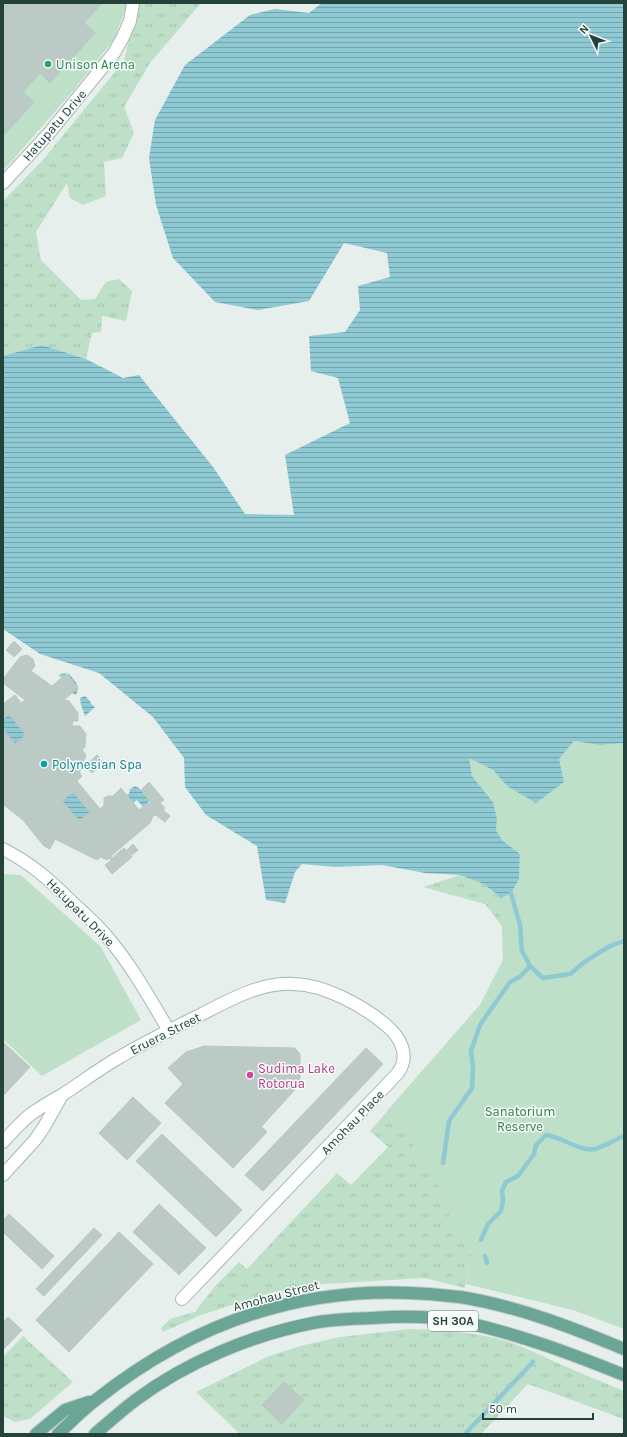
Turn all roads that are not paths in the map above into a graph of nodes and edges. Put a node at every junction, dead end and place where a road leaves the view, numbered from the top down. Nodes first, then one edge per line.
1 (133, 3) edge
2 (3, 182) edge
3 (3, 850) edge
4 (274, 985) joint
5 (169, 1031) junction
6 (63, 1094) junction
7 (3, 1142) edge
8 (3, 1175) edge
9 (182, 1299) dead end
10 (624, 1349) edge
11 (624, 1374) edge
12 (96, 1399) junction
13 (36, 1434) edge
14 (58, 1434) edge
15 (95, 1434) edge

1 - 2 street, Hatupatu Drive
3 - 5 street, Hatupatu Drive
4 - 5 street, Eruera Street
4 - 9 street, Amohau Place
5 - 6 street, Eruera Street
6 - 7 street, Eruera Street
6 - 8 street, Eruera Street
10 - 12 main road, Amohau Street / SH 30A
11 - 15 main road, SH 30A
12 - 13 main road
12 - 14 main road, Amohau Street / SH 30A

